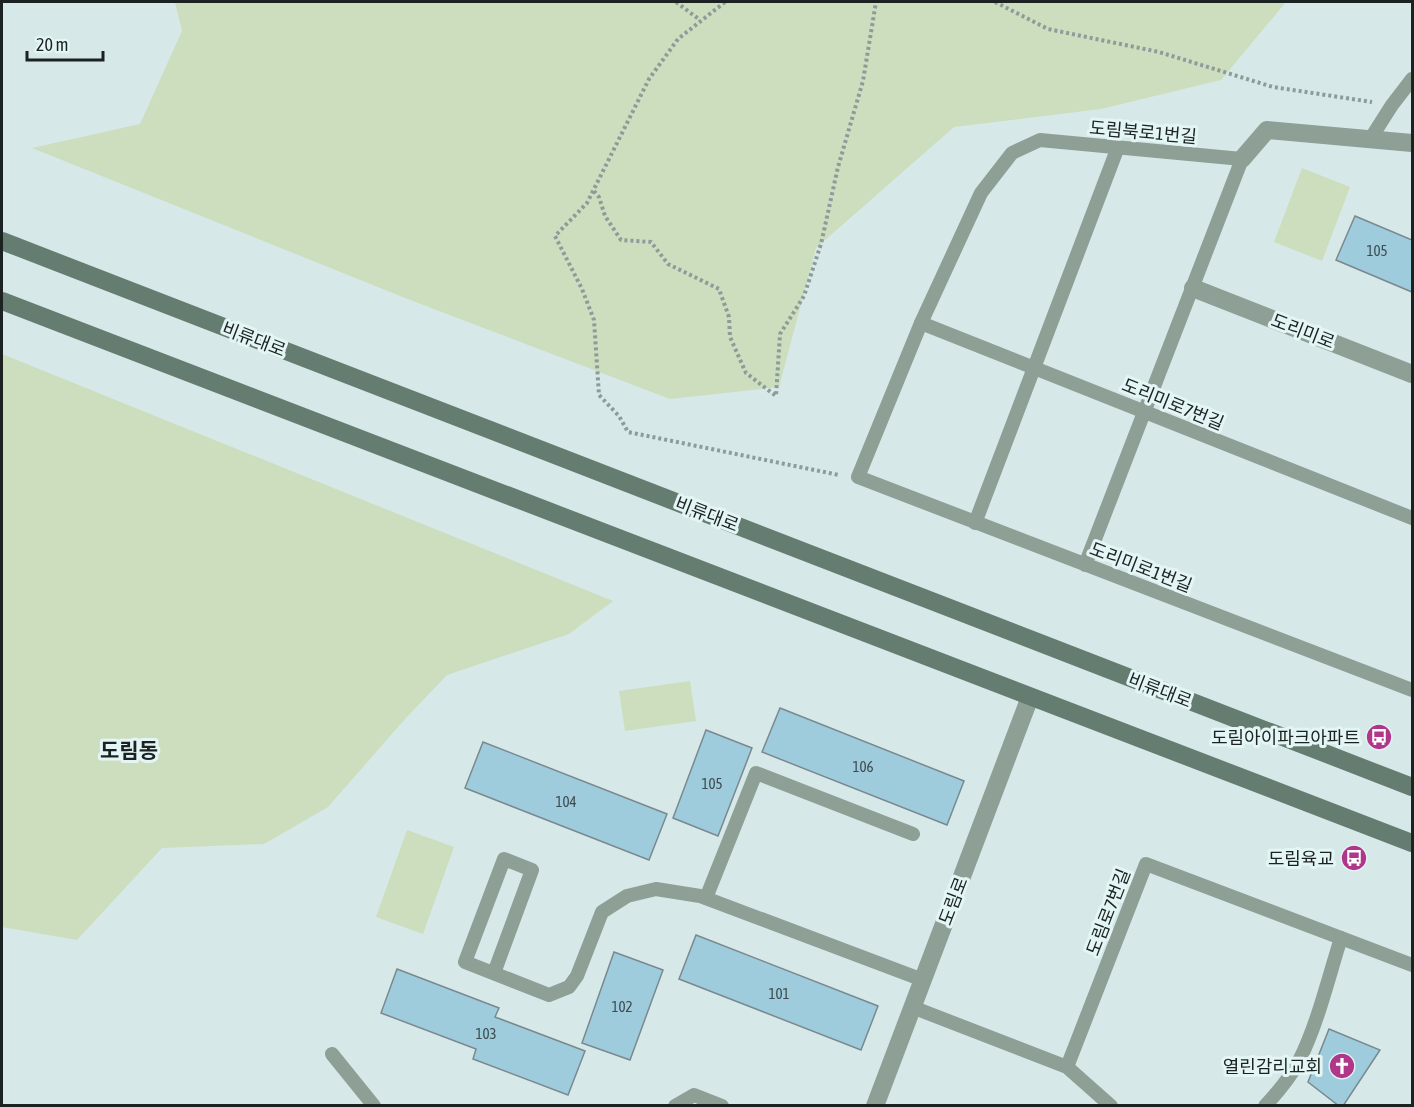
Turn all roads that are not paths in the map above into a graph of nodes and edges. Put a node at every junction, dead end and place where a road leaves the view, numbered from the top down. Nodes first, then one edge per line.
1 (1413, 79) edge
2 (1371, 138) junction
3 (1413, 143) edge
4 (1118, 147) junction
5 (1242, 159) junction
6 (2, 241) edge
7 (1193, 288) junction
8 (2, 302) edge
9 (921, 323) junction
10 (1034, 368) junction
11 (1413, 374) edge
12 (1145, 412) junction
13 (1413, 518) edge
14 (975, 523) junction
15 (1085, 565) junction
16 (1413, 690) edge
17 (1030, 696) junction
18 (1413, 788) edge
19 (913, 834) dead end
20 (1413, 843) edge
21 (706, 898) junction
22 (1341, 938) junction
23 (1413, 965) edge
24 (494, 973) junction
25 (923, 980) junction
26 (912, 1007) junction
27 (332, 1054) dead end
28 (1067, 1067) junction
29 (374, 1106) edge
30 (675, 1106) edge
31 (722, 1106) edge
32 (875, 1106) edge
33 (1112, 1106) edge
34 (1265, 1106) edge

1 - 2 lane
2 - 3 street
2 - 5 street
4 - 5 lane, 도림북로1번길
4 - 9 lane, 도림북로1번길
4 - 10 lane
5 - 7 lane
6 - 18 main road, 비류대로
7 - 11 street, 도리미로
7 - 12 lane
8 - 17 main road
9 - 10 lane, 도리미로7번길
9 - 14 lane, 도리미로1번길
10 - 12 lane, 도리미로7번길
10 - 14 lane
12 - 13 lane, 도리미로7번길
12 - 15 lane
14 - 15 lane, 도리미로1번길
15 - 16 lane, 도리미로1번길
17 - 20 main road
17 - 25 street, 도림로
19 - 21 lane
21 - 24 lane
21 - 25 lane
22 - 23 lane, 도림로7번길
22 - 28 lane, 도림로7번길
22 - 34 lane
24 - 24 lane
25 - 26 street, 도림로
26 - 28 lane
26 - 32 street, 도림로
27 - 29 lane
28 - 33 lane
30 - 31 lane

